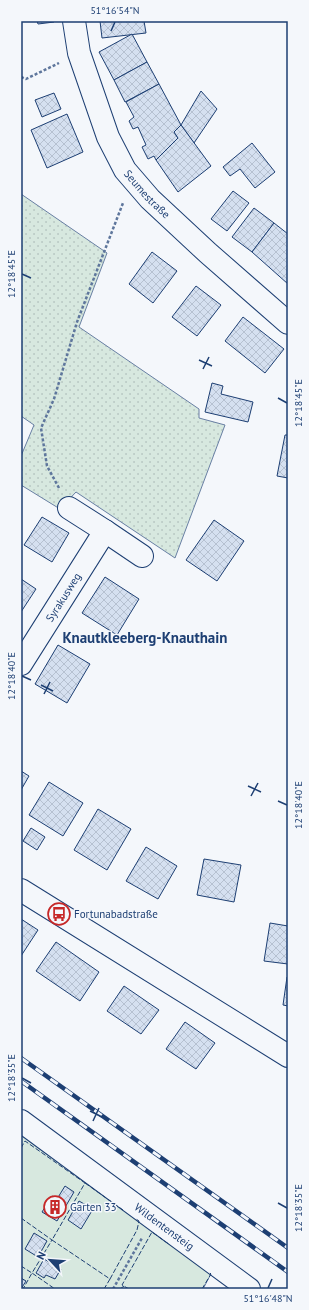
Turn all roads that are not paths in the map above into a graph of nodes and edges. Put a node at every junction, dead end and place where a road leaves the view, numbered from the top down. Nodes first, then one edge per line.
1 (74, 21) edge
2 (288, 323) edge
3 (69, 508) road end
4 (105, 531) junction
5 (142, 556) dead end
6 (21, 664) edge
7 (21, 890) edge
8 (288, 1056) edge
9 (21, 1121) edge
10 (249, 1289) edge

1 - 2 street, Seumestraße
3 - 4 street
4 - 5 street
4 - 6 street, Syrakusweg
7 - 8 street
9 - 10 street, Wildentensteig

